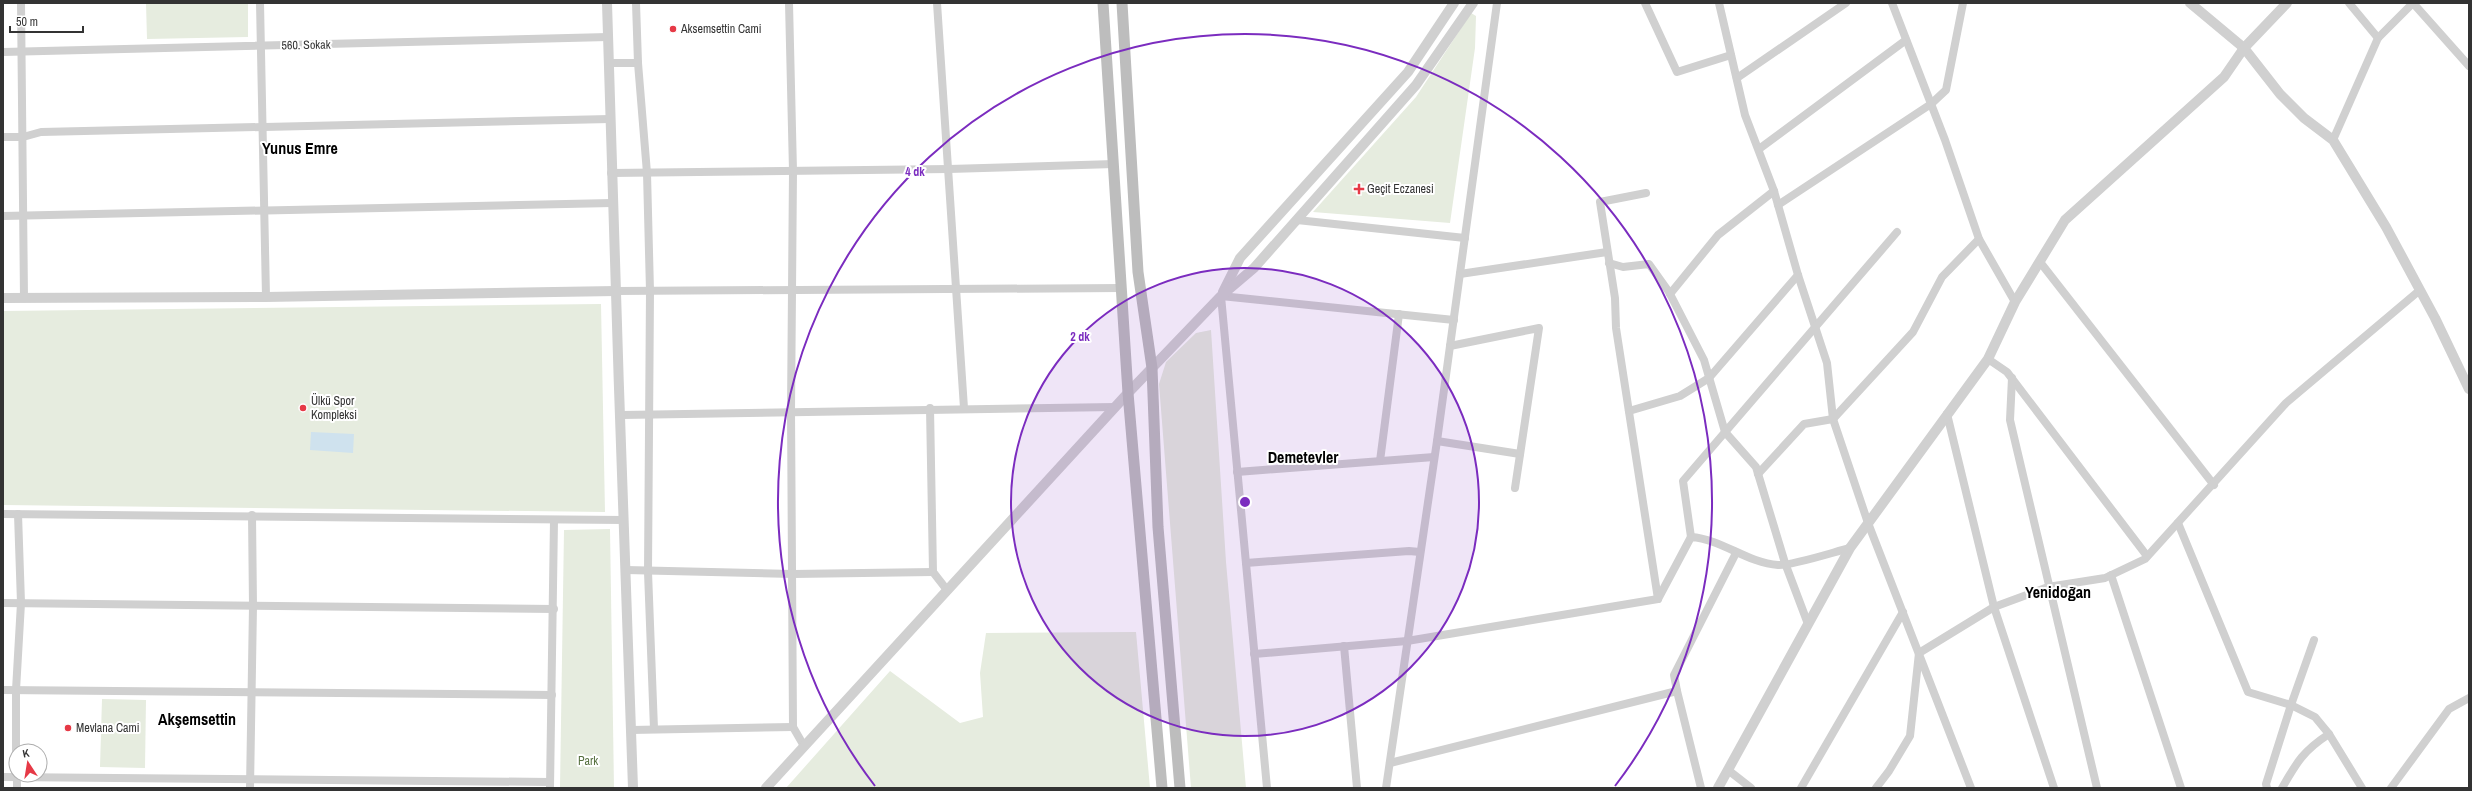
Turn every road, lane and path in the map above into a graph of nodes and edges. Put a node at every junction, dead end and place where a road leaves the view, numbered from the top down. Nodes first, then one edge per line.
1 (21, 3) edge
2 (260, 3) edge
3 (607, 3) edge
4 (636, 3) edge
5 (789, 3) edge
6 (937, 3) edge
7 (1103, 3) edge
8 (1122, 3) edge
9 (1454, 3) edge
10 (1473, 3) edge
11 (1497, 3) edge
12 (1645, 3) edge
13 (1719, 3) edge
14 (1846, 3) edge
15 (1892, 3) edge
16 (1963, 3) edge
17 (2190, 3) edge
18 (2288, 3) edge
19 (2349, 3) edge
20 (2413, 3) edge
21 (608, 37) junction
22 (2378, 38) junction
23 (1906, 40) junction
24 (261, 46) junction
25 (2244, 48) junction
26 (22, 51) junction
27 (3, 52) edge
28 (1731, 55) junction
29 (609, 63) junction
30 (638, 63) junction
31 (2469, 66) edge
32 (1736, 78) junction
33 (1931, 104) junction
34 (610, 120) junction
35 (262, 126) junction
36 (3, 137) edge
37 (23, 137) junction
38 (2333, 140) junction
39 (1758, 149) junction
40 (1114, 164) junction
41 (949, 169) junction
42 (793, 171) junction
43 (611, 173) junction
44 (647, 173) junction
45 (1774, 191) junction
46 (1646, 193) dead end
47 (612, 203) junction
48 (1778, 205) junction
49 (264, 211) junction
50 (23, 215) junction
51 (3, 216) edge
52 (1296, 220) junction
53 (1896, 232) dead end
54 (1465, 238) junction
55 (1979, 239) junction
56 (1607, 252) junction
57 (1609, 262) junction
58 (2040, 262) junction
59 (1460, 274) junction
60 (1798, 275) junction
61 (956, 288) junction
62 (1122, 288) junction
63 (794, 289) junction
64 (2420, 290) junction
65 (616, 291) junction
66 (650, 291) junction
67 (1670, 294) junction
68 (1221, 296) junction
69 (3, 298) edge
70 (24, 298) junction
71 (266, 298) junction
72 (2014, 302) junction
73 (1399, 314) junction
74 (1454, 320) junction
75 (1815, 327) junction
76 (1450, 346) junction
77 (1988, 359) junction
78 (1152, 368) junction
79 (1709, 378) junction
80 (2012, 378) junction
81 (2469, 389) edge
82 (1128, 392) junction
83 (1115, 407) junction
84 (930, 408) junction
85 (964, 408) junction
86 (791, 411) junction
87 (1629, 411) junction
88 (649, 414) junction
89 (1948, 414) junction
90 (622, 415) junction
91 (1833, 419) junction
92 (1725, 432) junction
93 (1437, 441) junction
94 (1520, 454) junction
95 (1434, 457) junction
96 (1380, 461) junction
97 (1237, 472) junction
98 (1758, 474) junction
99 (2214, 485) junction
100 (1515, 488) dead end
101 (3, 514) edge
102 (18, 514) junction
103 (252, 515) junction
104 (554, 520) junction
105 (624, 520) junction
106 (1868, 523) junction
107 (2178, 523) junction
108 (1691, 537) junction
109 (1850, 548) junction
110 (1420, 552) junction
111 (1736, 553) junction
112 (2147, 556) junction
113 (1246, 563) junction
114 (1785, 564) junction
115 (626, 570) junction
116 (648, 572) junction
117 (933, 572) junction
118 (793, 574) junction
119 (2111, 575) junction
120 (2048, 587) junction
121 (947, 590) junction
122 (1658, 599) junction
123 (3, 603) edge
124 (21, 603) junction
125 (253, 606) junction
126 (1994, 607) junction
127 (554, 609) junction
128 (1903, 612) junction
129 (1808, 624) junction
130 (1407, 640) junction
131 (2314, 640) dead end
132 (1344, 646) junction
133 (1919, 652) junction
134 (1254, 654) junction
135 (3, 690) edge
136 (16, 690) junction
137 (251, 690) junction
138 (1677, 691) junction
139 (552, 695) junction
140 (2469, 698) edge
141 (2291, 705) junction
142 (794, 727) junction
143 (654, 729) junction
144 (631, 730) junction
145 (2329, 734) junction
146 (16, 743) edge
147 (804, 746) junction
148 (1390, 763) junction
149 (1728, 770) junction
150 (48, 776) edge
151 (250, 778) junction
152 (550, 785) edge
153 (1880, 786) edge
154 (250, 788) edge
155 (633, 788) edge
156 (766, 788) edge
157 (1162, 788) edge
158 (1180, 788) edge
159 (1267, 788) edge
160 (1357, 788) edge
161 (1386, 788) edge
162 (1701, 788) edge
163 (1718, 788) edge
164 (1751, 788) edge
165 (1801, 788) edge
166 (1971, 788) edge
167 (2054, 788) edge
168 (2097, 788) edge
169 (2181, 788) edge
170 (2267, 788) edge
171 (2282, 788) edge
172 (2362, 788) edge
173 (2391, 788) edge

1 - 26 street
2 - 24 street
3 - 21 street
4 - 30 street
5 - 42 street
6 - 41 street
7 - 40 main road
8 - 78 main road
9 - 68 street
10 - 52 street
11 - 54 street
12 - 28 street
13 - 28 street
14 - 32 street
15 - 23 street
16 - 33 street
17 - 25 street
18 - 25 street
19 - 22 street
20 - 22 street
20 - 31 street
21 - 24 street, 560. Sokak
21 - 29 street
22 - 38 street
23 - 33 street
23 - 39 street
24 - 26 street, 560. Sokak
24 - 35 street
25 - 38 street
25 - 58 street
26 - 27 street, 560. Sokak
26 - 37 street
28 - 32 street
29 - 30 street
29 - 34 street
30 - 44 street
32 - 39 street
33 - 48 street
33 - 55 street
34 - 35 street
34 - 43 street
35 - 37 street
35 - 49 street
36 - 37 street
37 - 50 street
38 - 64 street
39 - 45 street
40 - 41 street
40 - 62 main road
41 - 42 street
41 - 61 street
42 - 44 street
42 - 63 street
43 - 44 street
43 - 47 street
44 - 66 street
45 - 48 street
45 - 67 street
46 - 56 street
47 - 49 street
47 - 65 street
48 - 60 street
49 - 50 street
49 - 71 street
50 - 51 street
50 - 70 street
52 - 54 street
52 - 68 street
53 - 75 street
54 - 59 street
55 - 72 street
55 - 91 street
56 - 57 street
56 - 59 street
57 - 67 street
57 - 87 street
58 - 72 street
58 - 99 street
59 - 74 street
60 - 75 street
60 - 79 street
61 - 62 street
61 - 63 street
61 - 85 street
62 - 82 main road
63 - 66 street
63 - 86 street
64 - 81 street
64 - 99 street
65 - 66 street
65 - 71 street
65 - 90 street
66 - 88 street
67 - 79 street
68 - 73 street
68 - 78 street
68 - 97 street
69 - 70 street
70 - 71 street
72 - 77 street
73 - 74 street
73 - 96 street
74 - 76 street
75 - 91 street
75 - 92 street
76 - 93 street
76 - 94 street
77 - 80 street
77 - 89 street
78 - 82 street
78 - 158 main road
79 - 87 street
79 - 92 street
80 - 112 street
80 - 120 street
82 - 83 street
82 - 157 main road
83 - 85 street
83 - 121 street
84 - 85 street
84 - 86 street
84 - 117 street
86 - 88 street
86 - 118 street
87 - 122 street
88 - 90 street
88 - 116 street
89 - 106 street
89 - 126 street
90 - 105 street
91 - 98 street
91 - 106 street
92 - 98 street
92 - 108 street
93 - 94 street
93 - 95 street
94 - 100 street
95 - 96 street
95 - 110 street
96 - 97 street
97 - 113 street
98 - 114 street
99 - 107 street
101 - 102 street
102 - 103 street
102 - 124 street
103 - 104 street
103 - 125 street
104 - 105 street
104 - 127 street
105 - 115 street
106 - 109 street
106 - 128 street
107 - 112 street
107 - 141 street
108 - 111 street
108 - 122 street
109 - 114 street
109 - 129 street
110 - 113 street
110 - 130 street
111 - 114 street
111 - 138 street
112 - 119 street
113 - 134 street
114 - 129 street
115 - 116 street
115 - 144 street
116 - 118 street
116 - 143 street
117 - 118 street
117 - 121 street
118 - 142 street
119 - 120 street
119 - 169 street
120 - 126 street
120 - 168 street
121 - 147 street
122 - 130 street
123 - 124 street
124 - 125 street
124 - 136 street
125 - 127 street
125 - 137 street
126 - 133 street
126 - 167 street
127 - 139 street
128 - 133 street
128 - 165 street
129 - 149 street
130 - 132 street
130 - 148 street
131 - 141 street
132 - 134 street
132 - 160 street
133 - 153 street
133 - 166 street
134 - 159 street
135 - 136 street
136 - 137 street
136 - 146 street
137 - 139 street
137 - 151 street
138 - 148 street
138 - 162 street
139 - 152 street
140 - 173 street
141 - 145 street
141 - 170 street
142 - 143 street
142 - 147 street
143 - 144 street
144 - 155 street
145 - 171 street
145 - 172 street
147 - 156 street
148 - 161 street
149 - 163 street
149 - 164 street
150 - 151 street
151 - 152 street
151 - 154 street

